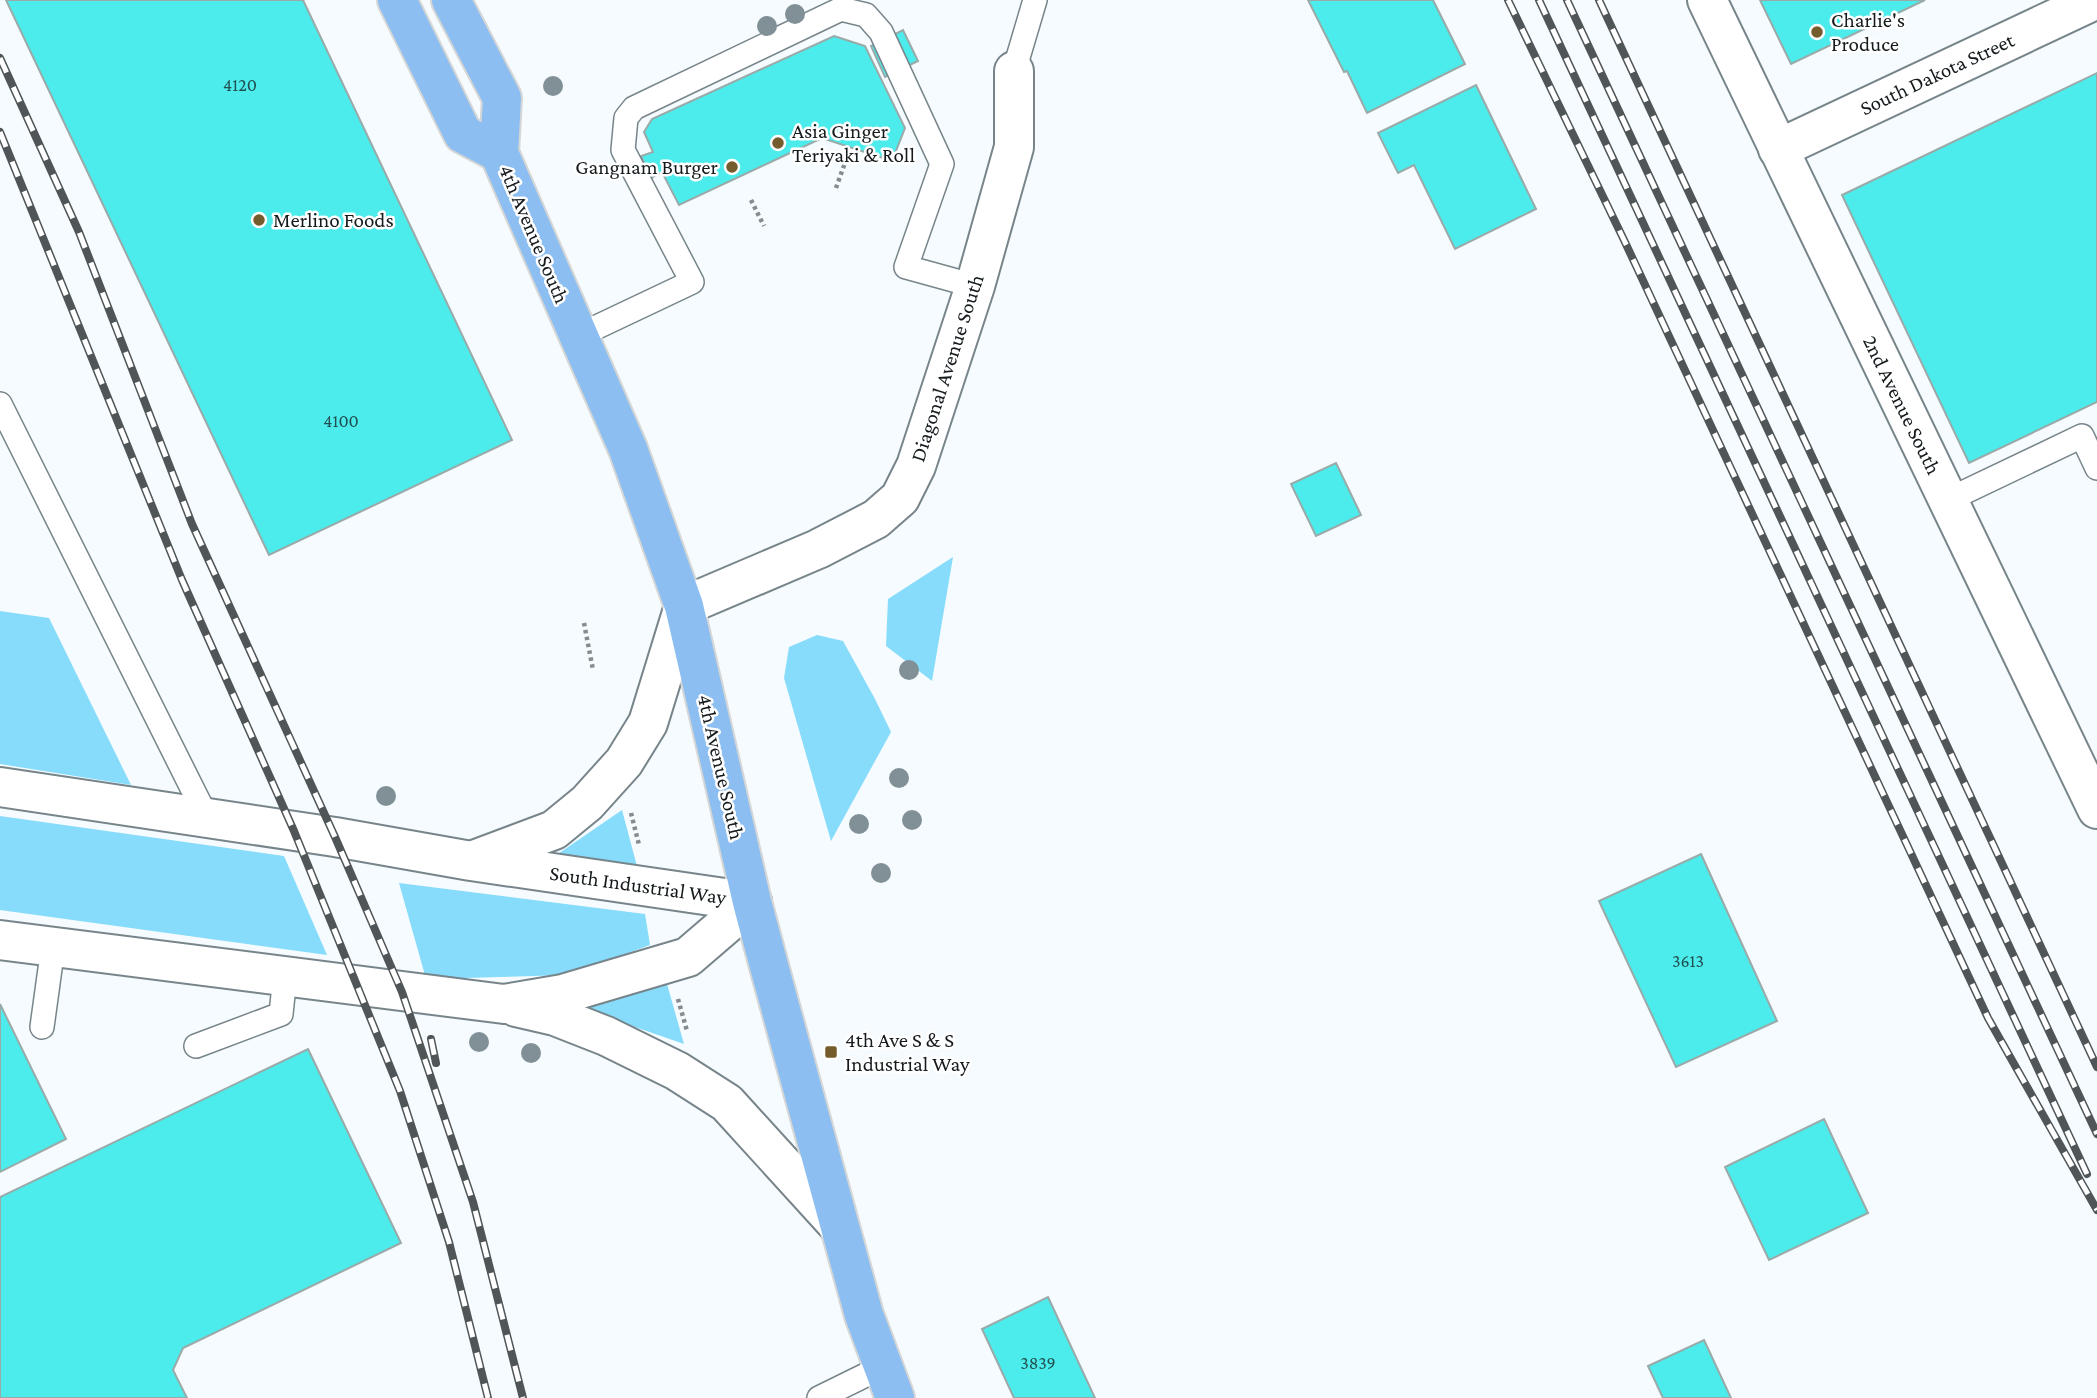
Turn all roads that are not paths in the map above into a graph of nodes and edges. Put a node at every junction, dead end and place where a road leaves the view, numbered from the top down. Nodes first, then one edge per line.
1 (397, 0) edge
2 (451, 0) edge
3 (1035, 0) edge
4 (1707, 0) edge
5 (2095, 0) edge
6 (1014, 71) joint
7 (1778, 149) junction
8 (499, 152) junction
9 (975, 286) junction
10 (578, 336) junction
11 (0, 404) edge
12 (2097, 468) edge
13 (1948, 500) junction
14 (684, 606) junction
15 (0, 787) edge
16 (2093, 792) edge
17 (207, 818) junction
18 (471, 861) junction
19 (752, 902) junction
20 (0, 940) edge
21 (53, 947) junction
22 (285, 976) junction
23 (504, 1004) junction
24 (42, 1027) dead end
25 (197, 1046) dead end
26 (838, 1226) junction
27 (890, 1382) edge
28 (818, 1398) edge

1 - 8 main road, 4th Avenue South
2 - 8 main road, 4th Avenue South
3 - 6 lane, Diagonal Avenue South
4 - 7 street, 2nd Avenue South
5 - 7 street, South Dakota Street
6 - 9 street, Diagonal Avenue South
7 - 13 street, 2nd Avenue South
8 - 10 main road, 4th Avenue South
9 - 10 lane
9 - 14 street, Diagonal Avenue South
10 - 14 main road, 4th Avenue South
11 - 17 lane
12 - 13 lane
13 - 16 street, 2nd Avenue South
14 - 18 street
14 - 19 main road, 4th Avenue South
15 - 17 street, South Industrial Way
17 - 18 street, South Industrial Way
18 - 19 street, South Industrial Way
19 - 23 street, South Industrial Way
19 - 26 main road, 4th Avenue South
20 - 21 street, South Industrial Way
21 - 22 street, South Industrial Way
21 - 24 lane
22 - 23 street, South Industrial Way
22 - 25 lane
23 - 26 street
26 - 27 main road, 4th Avenue South
27 - 28 lane

